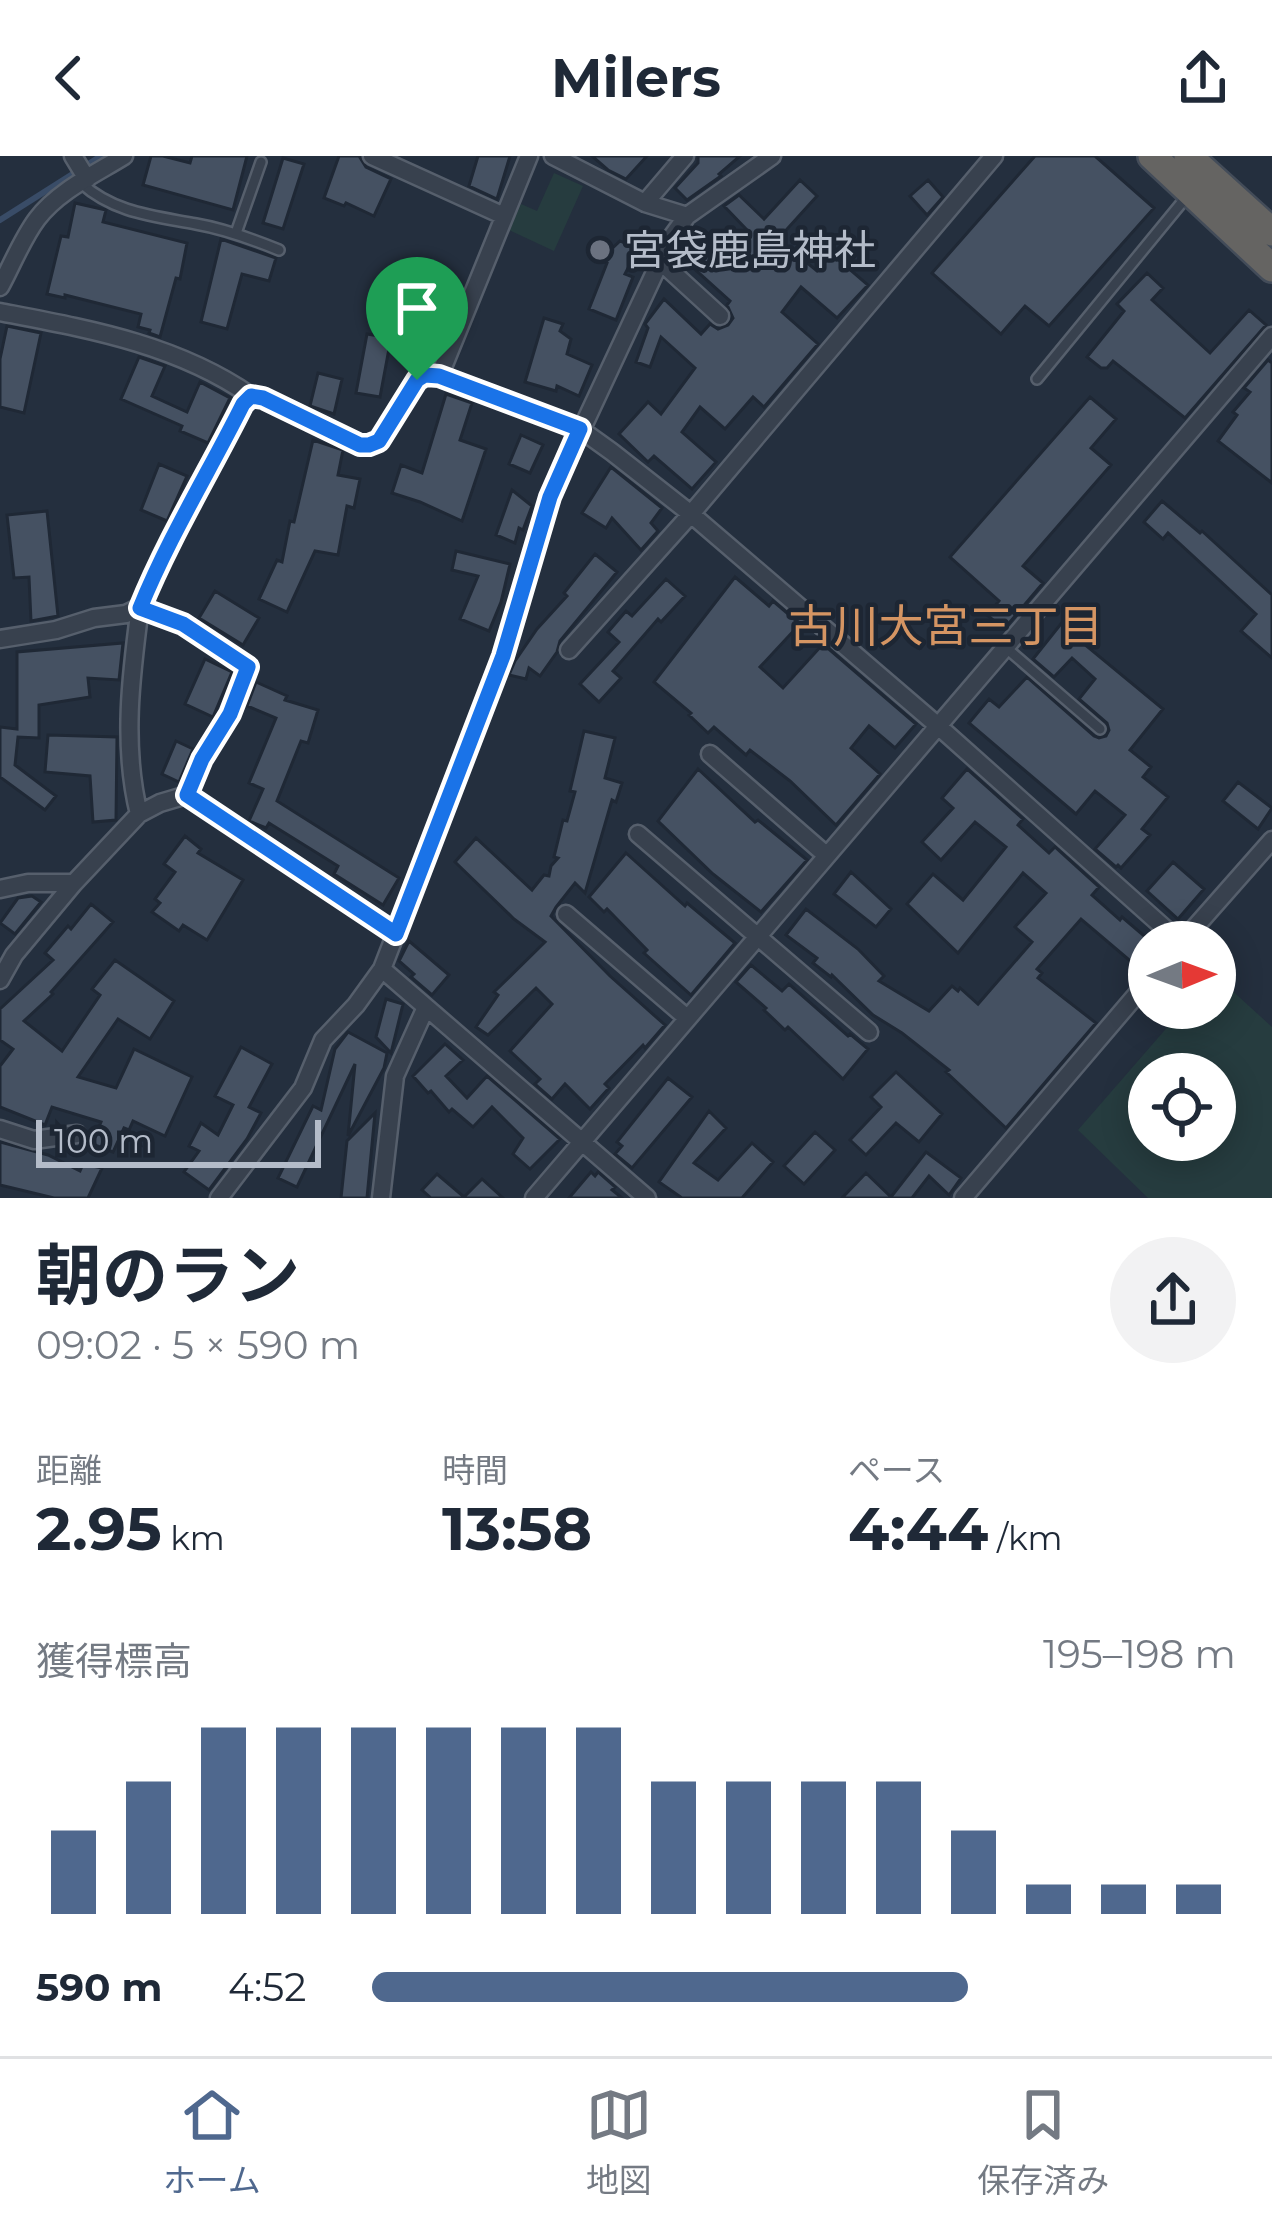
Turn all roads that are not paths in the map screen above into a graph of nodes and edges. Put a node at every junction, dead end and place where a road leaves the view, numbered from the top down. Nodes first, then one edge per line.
1 (124, 156) edge
2 (372, 156) edge
3 (529, 156) edge
4 (553, 156) edge
5 (685, 156) edge
6 (772, 156) edge
7 (994, 156) edge
8 (1152, 156) edge
9 (1188, 156) edge
10 (261, 162) dead end
11 (81, 171) edge
12 (1192, 190) junction
13 (645, 203) junction
14 (504, 216) junction
15 (687, 216) junction
16 (1272, 232) edge
17 (236, 233) junction
18 (279, 250) dead end
19 (660, 261) junction
20 (1272, 268) edge
21 (0, 287) edge
22 (0, 312) edge
23 (720, 316) dead end
24 (1272, 336) edge
25 (439, 376) junction
26 (1037, 379) dead end
27 (251, 396) junction
28 (580, 429) junction
29 (691, 514) junction
30 (140, 608) junction
31 (0, 639) edge
32 (1004, 646) junction
33 (569, 650) dead end
34 (937, 725) junction
35 (1100, 729) dead end
36 (710, 754) dead end
37 (187, 795) junction
38 (139, 814) junction
39 (638, 834) dead end
40 (1272, 840) edge
41 (826, 855) junction
42 (74, 883) junction
43 (0, 890) edge
44 (566, 914) dead end
45 (1157, 921) edge
46 (1200, 921) edge
47 (396, 934) junction
48 (757, 937) junction
49 (382, 970) junction
50 (0, 980) edge
51 (1128, 1005) edge
52 (426, 1007) junction
53 (687, 1018) junction
54 (868, 1032) dead end
55 (0, 1129) edge
56 (68, 1141) dead end
57 (582, 1142) junction
58 (219, 1198) edge
59 (381, 1198) edge
60 (534, 1198) edge
61 (647, 1198) edge
62 (963, 1198) edge

1 - 11 street
2 - 14 street
3 - 14 street
4 - 13 street
5 - 13 street
6 - 15 street
7 - 29 street
8 - 12 highway
9 - 16 highway
10 - 17 lane
11 - 17 lane
11 - 21 street
12 - 20 highway
12 - 26 lane
13 - 15 street
14 - 25 street
15 - 19 street
17 - 18 lane
19 - 23 street
19 - 28 street
22 - 27 street
24 - 32 street
25 - 27 street
25 - 28 street
27 - 30 street
28 - 29 street
28 - 47 street
29 - 33 street
29 - 34 street
30 - 31 street
30 - 37 street
30 - 38 street
32 - 34 street
32 - 35 lane
34 - 41 street
34 - 45 street
36 - 41 street
37 - 38 street
37 - 47 street
38 - 42 street
39 - 48 street
40 - 46 street
41 - 48 street
42 - 43 street
42 - 50 street
44 - 53 street
47 - 49 street
48 - 53 street
48 - 54 street
49 - 52 street
49 - 58 street
51 - 62 street
52 - 57 street
52 - 59 street
53 - 57 street
55 - 56 street
57 - 60 street
57 - 61 street

